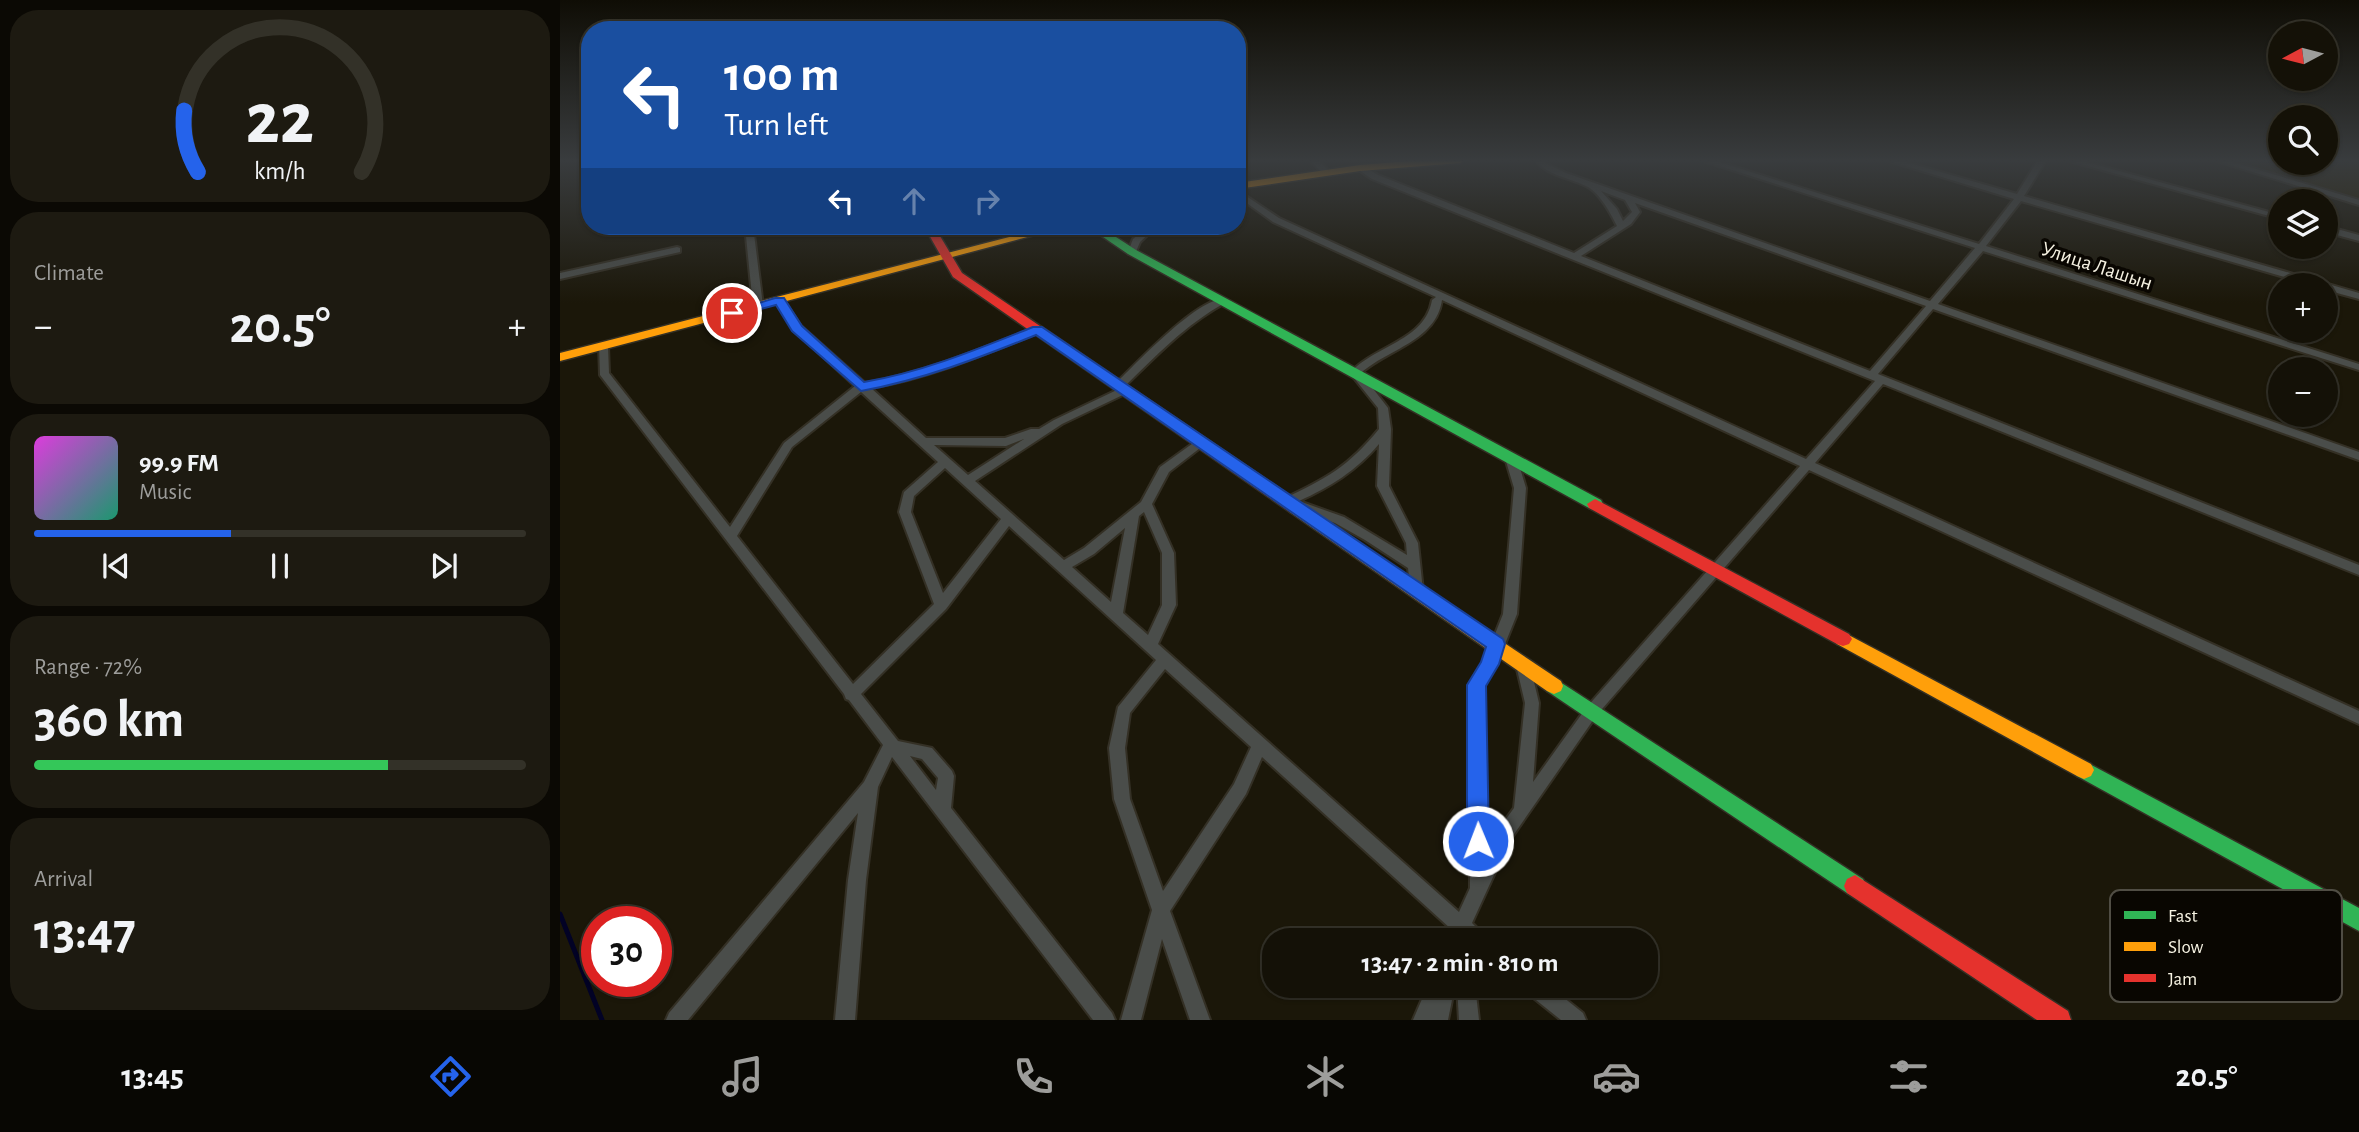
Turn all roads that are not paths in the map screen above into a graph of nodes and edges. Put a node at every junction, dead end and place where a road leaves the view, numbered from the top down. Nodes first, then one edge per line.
1 (1259, 208) edge
2 (1457, 208) edge
3 (1611, 208) edge
4 (1634, 208) edge
5 (1658, 208) edge
6 (1856, 208) edge
7 (2012, 208) edge
8 (2052, 208) edge
9 (2245, 208) edge
10 (2268, 214) edge
11 (1621, 226) junction
12 (2338, 232) edge
13 (750, 235) edge
14 (933, 235) edge
15 (1029, 235) edge
16 (1106, 235) edge
17 (1143, 235) edge
18 (2359, 237) edge
19 (1981, 247) junction
20 (677, 250) dead end
21 (1132, 252) junction
22 (1575, 256) junction
23 (944, 257) junction
24 (2279, 273) edge
25 (560, 276) edge
26 (2338, 290) edge
27 (2359, 296) edge
28 (1437, 300) dead end
29 (780, 301) junction
30 (1222, 301) junction
31 (1932, 305) junction
32 (758, 306) junction
33 (1037, 330) junction
34 (603, 346) junction
35 (560, 357) edge
36 (2359, 367) edge
37 (1355, 373) junction
38 (1877, 377) junction
39 (861, 387) junction
40 (1123, 388) junction
41 (1391, 393) junction
42 (1383, 408) junction
43 (1058, 422) junction
44 (1385, 429) junction
45 (922, 441) junction
46 (1200, 443) junction
47 (2359, 456) edge
48 (1511, 458) junction
49 (945, 462) junction
50 (1808, 463) junction
51 (969, 480) junction
52 (1287, 502) junction
53 (1146, 504) junction
54 (1133, 516) junction
55 (1008, 519) junction
56 (730, 537) junction
57 (1414, 566) junction
58 (1062, 567) junction
59 (1715, 570) junction
60 (2359, 570) edge
61 (1416, 591) junction
62 (940, 605) junction
63 (1116, 614) junction
64 (1496, 644) junction
65 (1150, 646) junction
66 (1164, 660) junction
67 (1523, 665) junction
68 (851, 695) junction
69 (1591, 712) junction
70 (2359, 718) edge
71 (1260, 745) junction
72 (890, 746) junction
73 (870, 786) junction
74 (1522, 809) junction
75 (942, 812) junction
76 (1478, 890) junction
77 (2304, 890) edge
78 (1161, 910) junction
79 (2342, 911) edge
80 (2359, 920) edge
81 (1451, 928) edge
82 (1462, 928) edge
83 (1432, 998) edge
84 (1443, 998) edge
85 (1467, 998) edge
86 (1548, 998) edge
87 (1571, 1018) edge
88 (676, 1020) edge
89 (845, 1020) edge
90 (1105, 1020) edge
91 (1131, 1020) edge
92 (1200, 1020) edge
93 (1423, 1020) edge
94 (1438, 1020) edge
95 (1469, 1020) edge
96 (2059, 1020) edge

1 - 50 street
2 - 22 street
3 - 11 street
4 - 11 street
5 - 31 street
6 - 19 street, Улица Лашын
7 - 19 street
8 - 24 street
9 - 10 street
11 - 22 street
12 - 18 street
13 - 32 street
14 - 23 street
15 - 23 street
16 - 21 street
17 - 21 street
19 - 31 street
19 - 36 street, Улица Лашын
20 - 25 street
21 - 30 street
22 - 38 street
23 - 29 street
23 - 33 street
26 - 27 street
28 - 37 street
29 - 32 street
29 - 39 street
30 - 37 street
30 - 40 street
31 - 38 street
31 - 47 street
32 - 34 street
33 - 39 street
33 - 40 street
34 - 35 street
34 - 56 street
37 - 41 street
37 - 42 street
38 - 50 street
38 - 60 street
39 - 45 street
39 - 56 street
40 - 43 street
40 - 46 street
41 - 42 street
41 - 48 street
42 - 44 street
43 - 45 street
43 - 51 street
44 - 52 street
44 - 57 street
45 - 49 street
46 - 52 street
46 - 53 street
48 - 59 street
48 - 64 street
49 - 51 street
49 - 62 street
50 - 59 street
50 - 70 street
51 - 55 street
52 - 57 street
52 - 61 street
53 - 54 street
53 - 65 street
54 - 58 street
54 - 63 street
55 - 58 street
55 - 62 street
56 - 68 street
57 - 61 street
58 - 63 street
59 - 69 street
59 - 77 street
61 - 64 street
62 - 68 street
63 - 65 street
64 - 67 street
64 - 76 street
65 - 66 street
66 - 71 street
66 - 78 street
67 - 69 street
67 - 74 street
68 - 72 street
69 - 74 street
69 - 96 street
71 - 78 street
71 - 81 street
72 - 73 street
72 - 75 street
72 - 75 street
73 - 88 street
73 - 89 street
74 - 76 street
75 - 90 street
76 - 82 street
78 - 91 street
78 - 92 street
79 - 80 street
83 - 93 street
84 - 94 street
85 - 95 street
86 - 87 street

